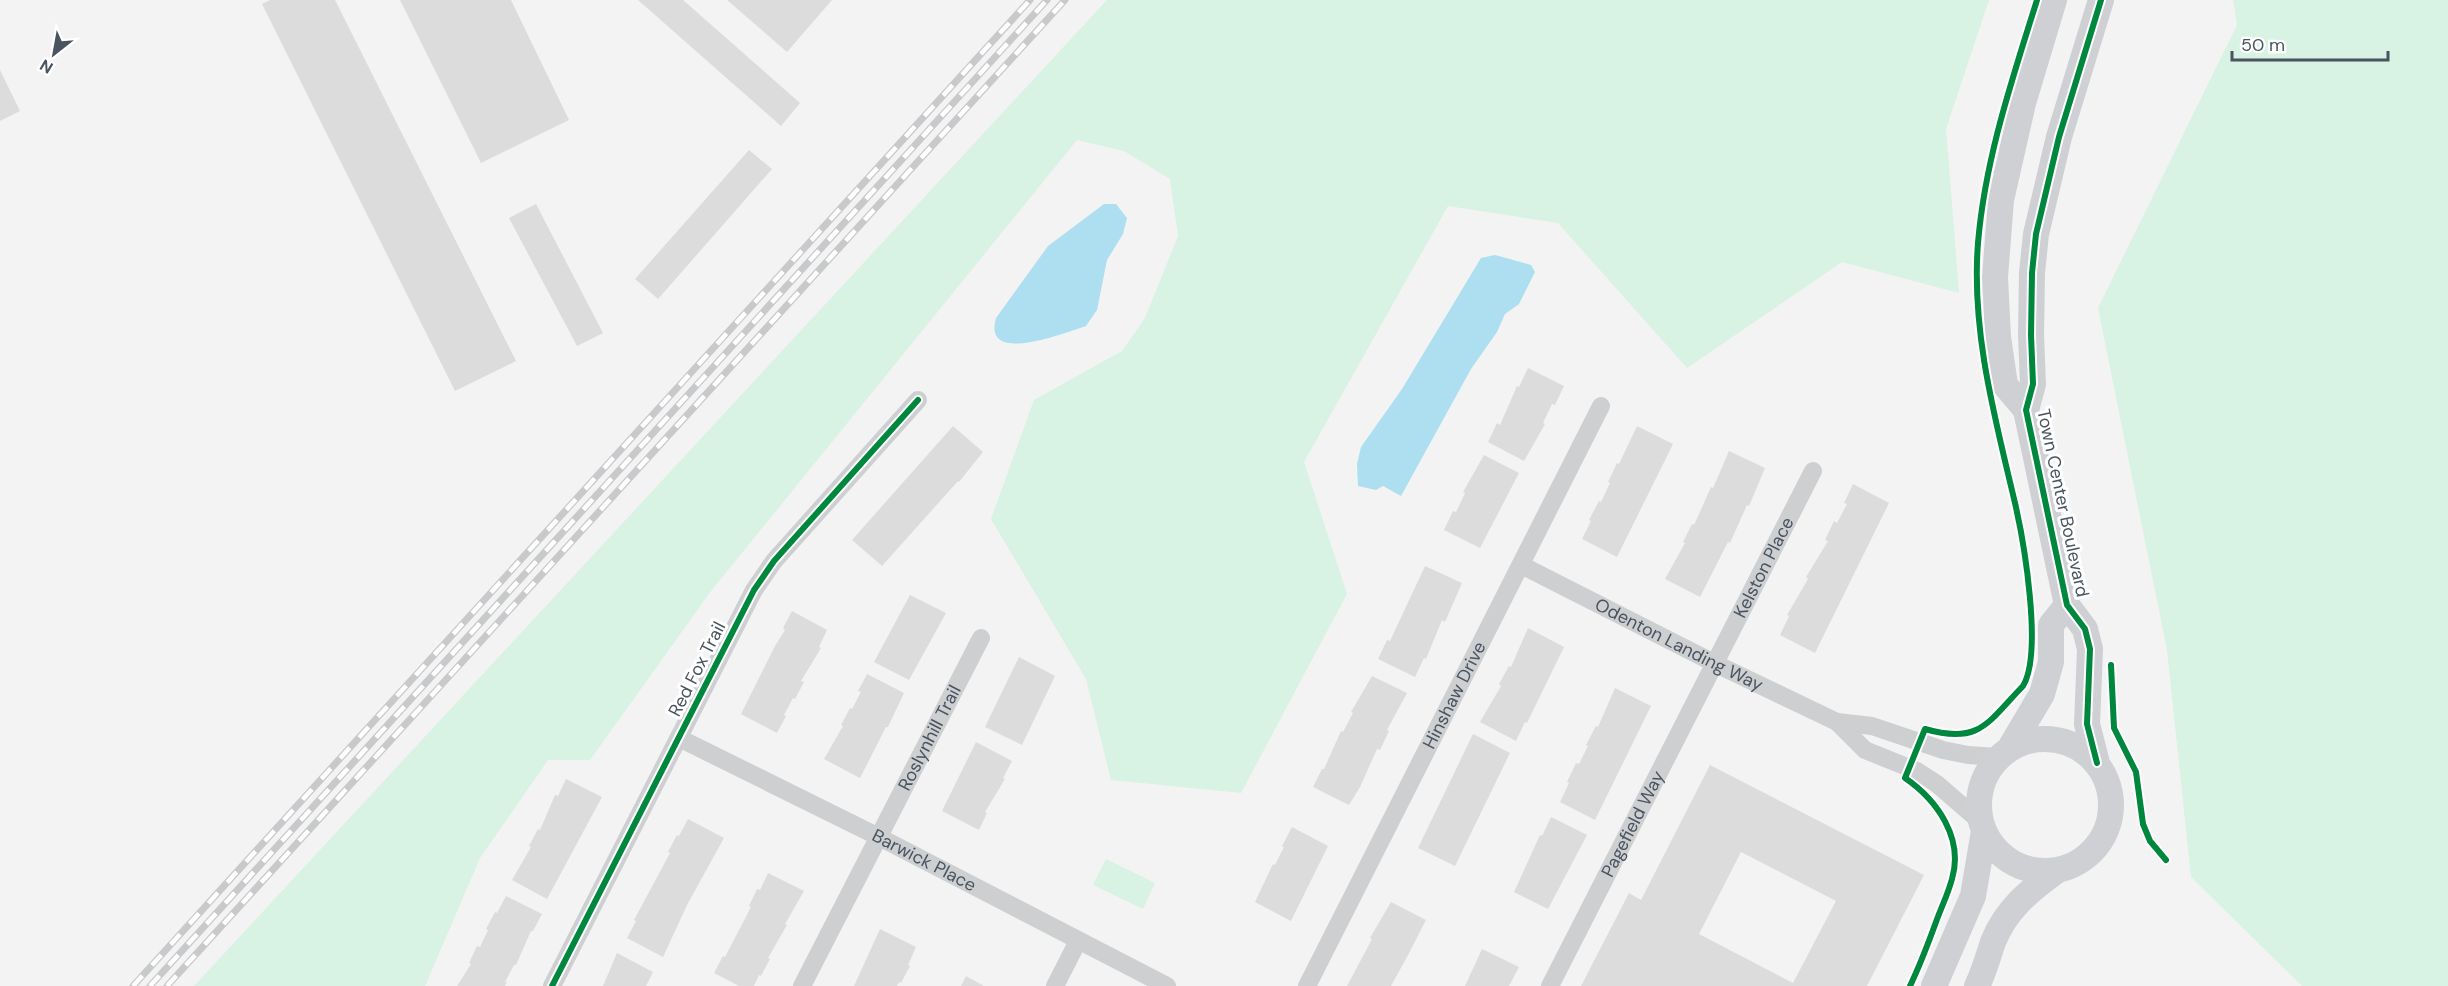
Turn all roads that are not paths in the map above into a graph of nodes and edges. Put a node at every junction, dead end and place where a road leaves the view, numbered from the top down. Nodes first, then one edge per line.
1 (2054, 0) edge
2 (2101, 0) edge
3 (918, 399) dead end
4 (1601, 406) dead end
5 (2026, 410) junction
6 (1813, 471) dead end
7 (1521, 565) junction
8 (2067, 605) junction
9 (981, 638) dead end
10 (1716, 664) junction
11 (1837, 722) junction
12 (679, 738) junction
13 (2005, 752) junction
14 (2097, 763) junction
15 (1983, 827) junction
16 (879, 837) junction
17 (2058, 870) junction
18 (1078, 941) junction
19 (552, 986) edge
20 (802, 986) edge
21 (1055, 986) edge
22 (1167, 986) edge
23 (1307, 986) edge
24 (1550, 986) edge
25 (1934, 986) edge
26 (1977, 986) edge

1 - 5 street, Town Center Boulevard
2 - 5 street, Town Center Boulevard
3 - 12 street, Red Fox Trail
4 - 7 street, Hinshaw Drive
5 - 8 street, Town Center Boulevard
6 - 10 street, Kelston Place
7 - 10 street, Odenton Landing Way
7 - 23 street, Hinshaw Drive
8 - 13 street, Town Center Boulevard
8 - 14 street, Town Center Boulevard
9 - 16 street, Roslynhill Trail
10 - 11 street, Odenton Landing Way
10 - 24 street, Pagefield Way
11 - 13 street, Odenton Landing Way
11 - 15 street, Odenton Landing Way
12 - 16 street, Barwick Place
12 - 19 street, Red Fox Trail
13 - 14 street
13 - 15 street, Town Center Boulevard
14 - 17 street, Town Center Boulevard
15 - 17 street, Town Center Boulevard
15 - 25 street, Town Center Boulevard
16 - 18 street, Barwick Place
16 - 20 street, Roslynhill Trail
17 - 26 street, Town Center Boulevard
18 - 21 street
18 - 22 street, Barwick Place

